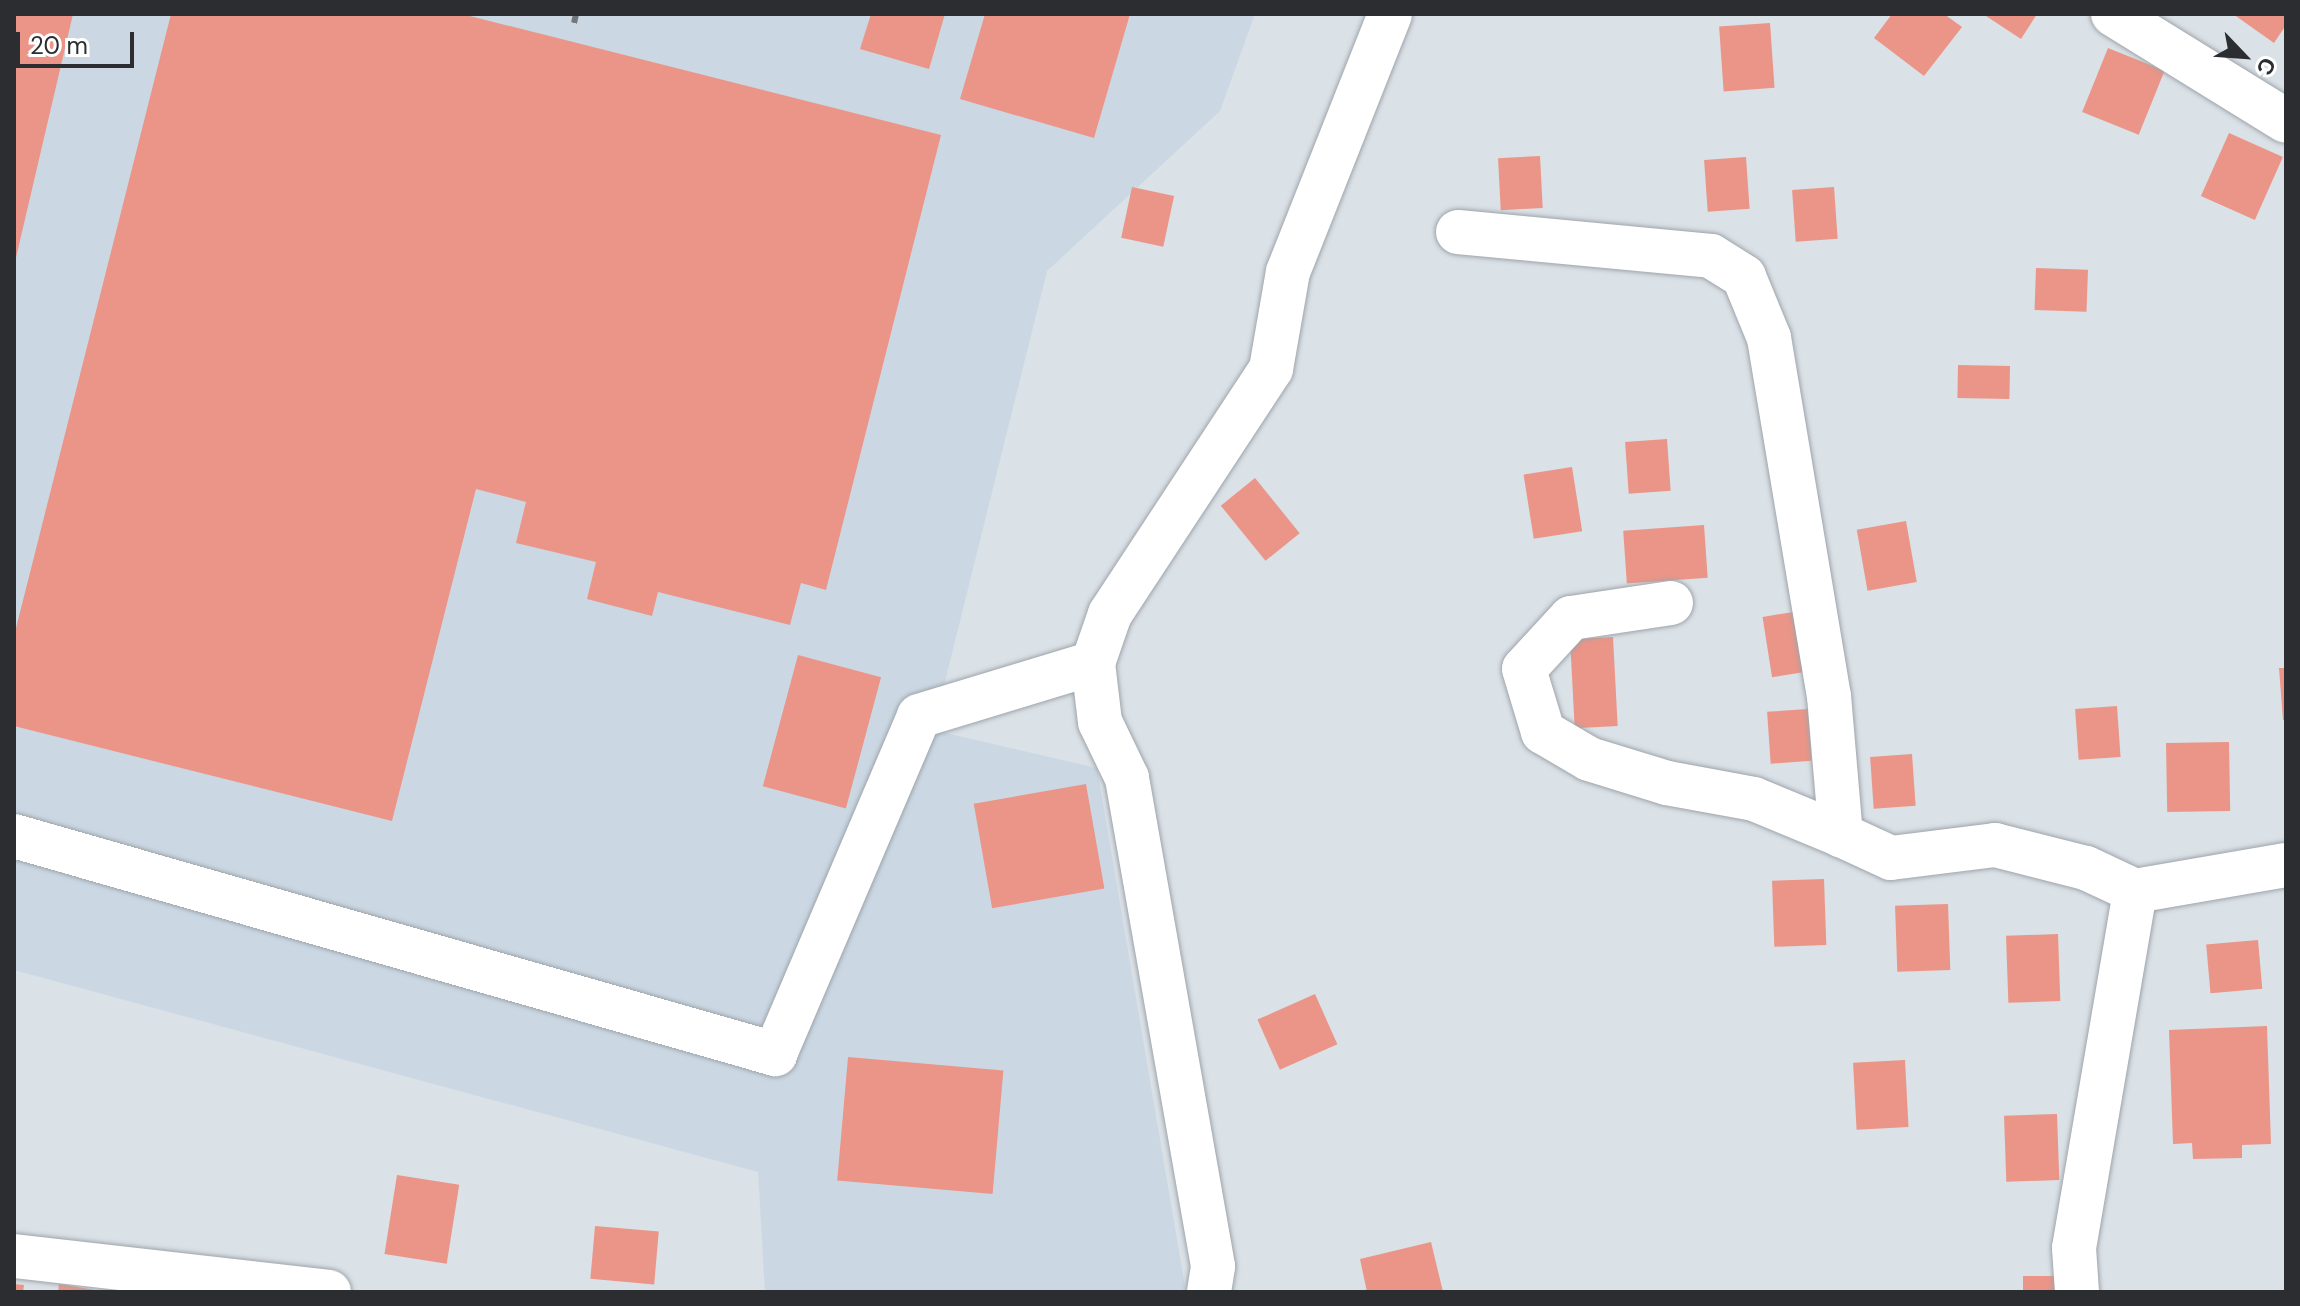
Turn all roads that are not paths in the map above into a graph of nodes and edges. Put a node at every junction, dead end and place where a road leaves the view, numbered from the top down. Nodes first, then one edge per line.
1 (1390, 14) edge
2 (2113, 14) edge
3 (2286, 121) edge
4 (1458, 232) dead end
5 (1671, 603) dead end
6 (1093, 663) junction
7 (1841, 835) junction
8 (14, 836) edge
9 (2286, 865) edge
10 (2135, 891) junction
11 (14, 1256) edge
12 (329, 1292) edge
13 (1209, 1292) edge
14 (2077, 1292) edge

1 - 6 street
2 - 3 street
4 - 7 street
5 - 7 street
6 - 8 street
6 - 13 street
7 - 10 street
9 - 10 street
10 - 14 street
11 - 12 street

